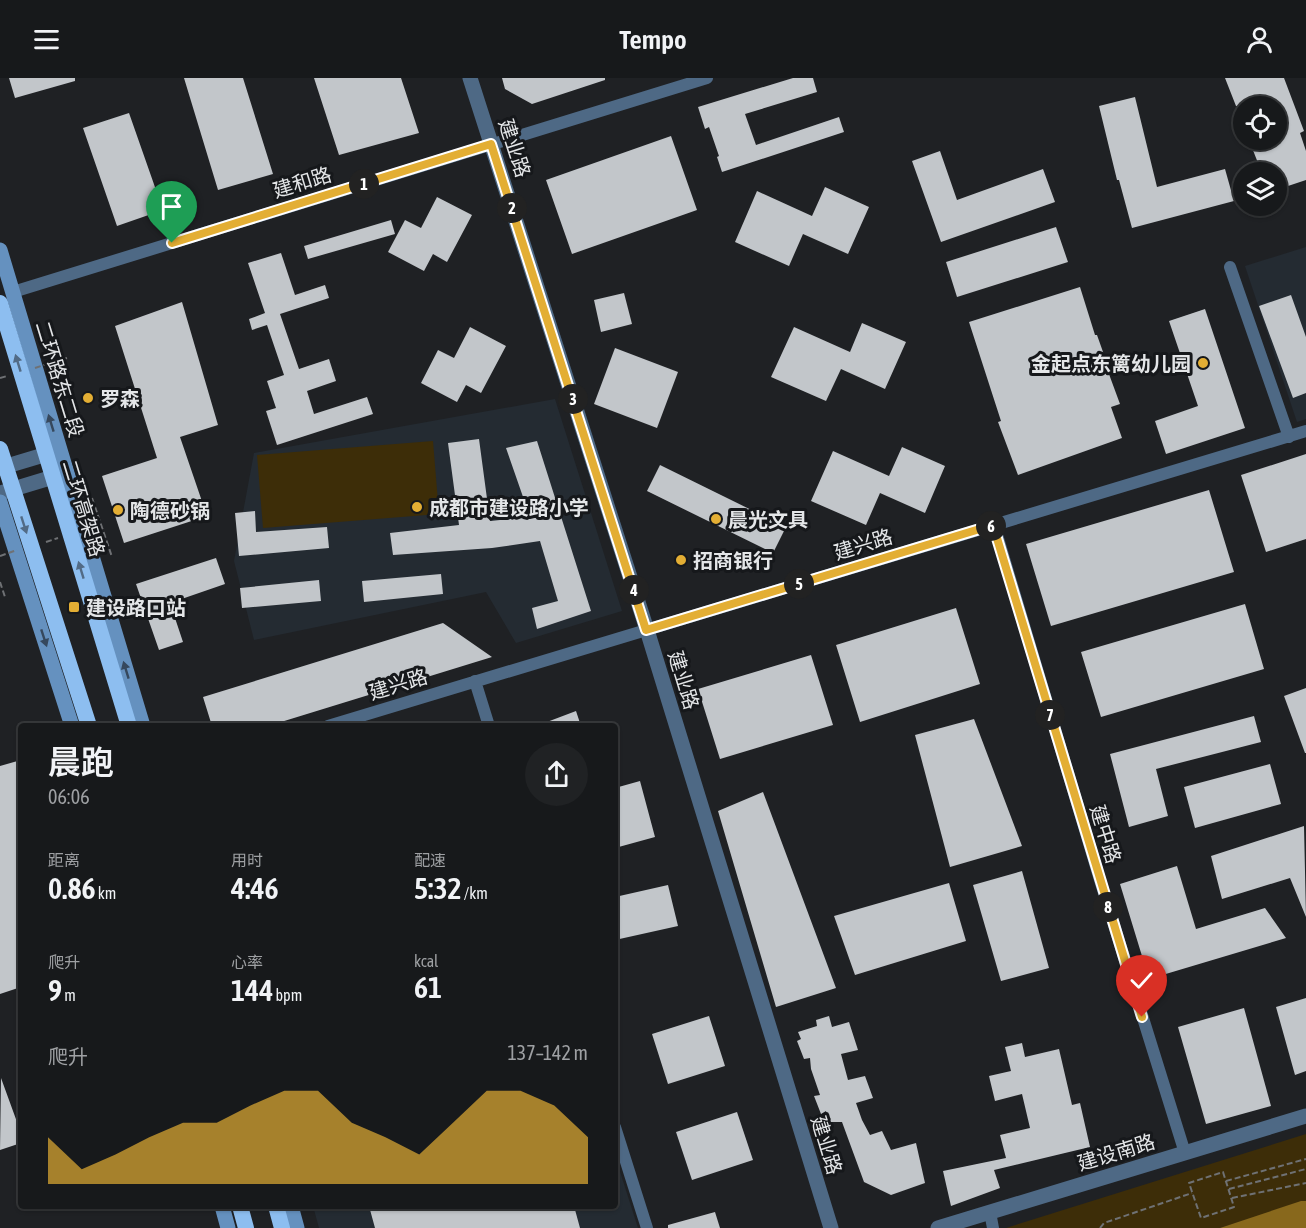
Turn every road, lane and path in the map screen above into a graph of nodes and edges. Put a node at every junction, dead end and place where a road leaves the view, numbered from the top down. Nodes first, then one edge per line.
1 (470, 78) edge
2 (707, 78) edge
3 (491, 144) junction
4 (0, 250) edge
5 (1230, 267) dead end
6 (6, 298) edge
7 (67, 358) dead end
8 (53, 363) dead end
9 (1306, 431) edge
10 (1289, 436) junction
11 (0, 449) edge
12 (59, 451) junction
13 (0, 468) edge
14 (66, 473) junction
15 (0, 493) edge
16 (92, 498) dead end
17 (0, 502) edge
18 (101, 525) junction
19 (993, 525) junction
20 (78, 532) dead end
21 (67, 535) dead end
22 (45, 542) dead end
23 (22, 549) dead end
24 (0, 556) edge
25 (112, 557) dead end
26 (0, 582) edge
27 (5, 597) dead end
28 (646, 630) junction
29 (475, 681) junction
30 (71, 723) edge
31 (87, 723) edge
32 (128, 723) edge
33 (142, 723) edge
34 (338, 723) edge
35 (488, 723) edge
36 (1306, 1116) edge
37 (618, 1136) edge
38 (1185, 1153) junction
39 (1306, 1159) edge
40 (1306, 1169) edge
41 (1226, 1181) junction
42 (1306, 1183) edge
43 (1229, 1189) junction
44 (1193, 1193) junction
45 (1232, 1198) junction
46 (223, 1209) edge
47 (241, 1209) edge
48 (277, 1209) edge
49 (292, 1209) edge
50 (990, 1212) junction
51 (228, 1228) edge
52 (246, 1228) edge
53 (282, 1228) edge
54 (297, 1228) edge
55 (647, 1228) edge
56 (831, 1228) edge
57 (938, 1228) edge
58 (993, 1228) edge
59 (1100, 1228) edge

1 - 3 street, 建业路
2 - 3 street, 建和路
3 - 6 street, 建和路
3 - 28 street, 建业路
4 - 6 main road, 二环路东二段
5 - 10 street
12 -> 6 main road, 二环路东二段
32 -> 6 highway, 二环高架路, bridge
7 - 8 path
9 - 10 street, 建兴路
10 - 19 street, 建兴路
11 -> 31 highway, bridge
12 - 13 street
12 - 14 main road, 二环路东二段
14 - 15 street
33 -> 14 main road, 二环路东二段
16 - 18 path
17 -> 30 main road
18 - 20 path, bridge
18 - 25 path
19 - 28 street, 建兴路
19 - 38 street, 建中路
21 - 22 path, bridge
23 - 24 path, bridge
26 - 27 path
28 - 29 street, 建兴路
28 - 56 street, 建业路
29 - 34 street, 建兴路
29 - 35 street
36 - 38 street, 建设南路
37 - 55 street
38 - 50 street, 建设南路
39 - 41 path
40 - 43 path
41 - 43 path
41 - 44 path
42 - 45 path
43 - 45 path
44 - 45 path
44 - 59 path
46 - 51 main road
47 - 52 highway
48 - 53 highway
49 - 54 main road
50 - 57 street, 建设南路
50 - 58 street

